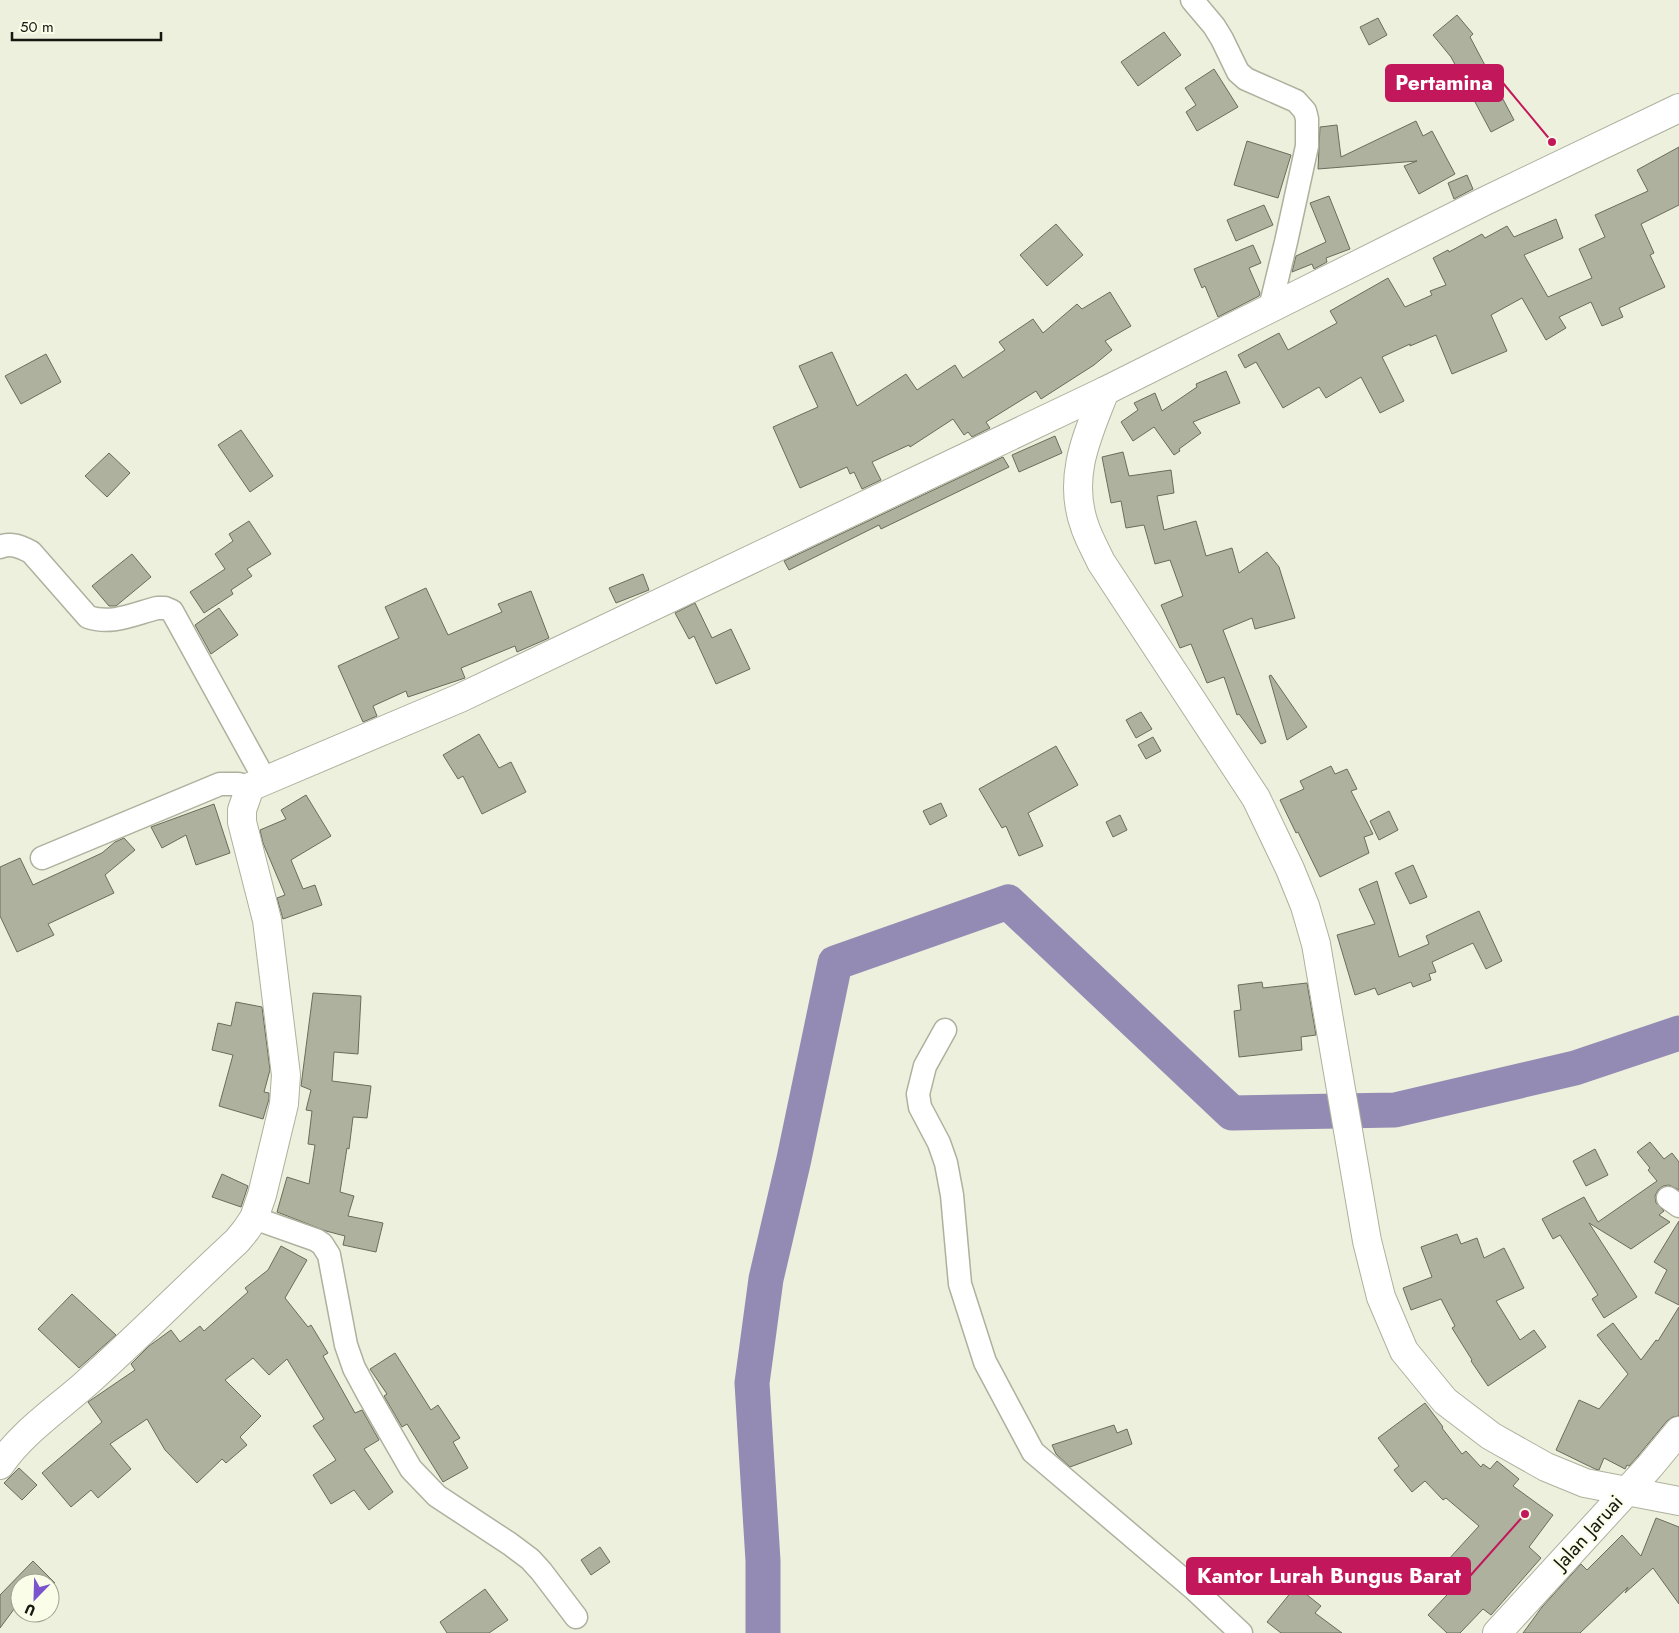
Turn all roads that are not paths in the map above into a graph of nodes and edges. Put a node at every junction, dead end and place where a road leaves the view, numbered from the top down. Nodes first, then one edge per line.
1 (1192, 0) edge
2 (1679, 108) edge
3 (1270, 308) junction
4 (1104, 391) junction
5 (0, 547) edge
6 (258, 783) junction
7 (42, 858) dead end
8 (945, 1030) dead end
9 (254, 1218) junction
10 (1679, 1431) edge
11 (0, 1465) edge
12 (1626, 1491) junction
13 (1679, 1501) edge
14 (576, 1617) dead end
15 (1241, 1633) edge
16 (1497, 1633) edge

1 - 3 street
2 - 3 main road
3 - 4 main road
4 - 6 main road
4 - 12 main road
5 - 6 street
6 - 7 street
6 - 9 main road
8 - 15 street
9 - 11 main road
9 - 14 street
10 - 12 main road, Jalan Jaruai
12 - 13 main road
12 - 16 main road, Jalan Jaruai

